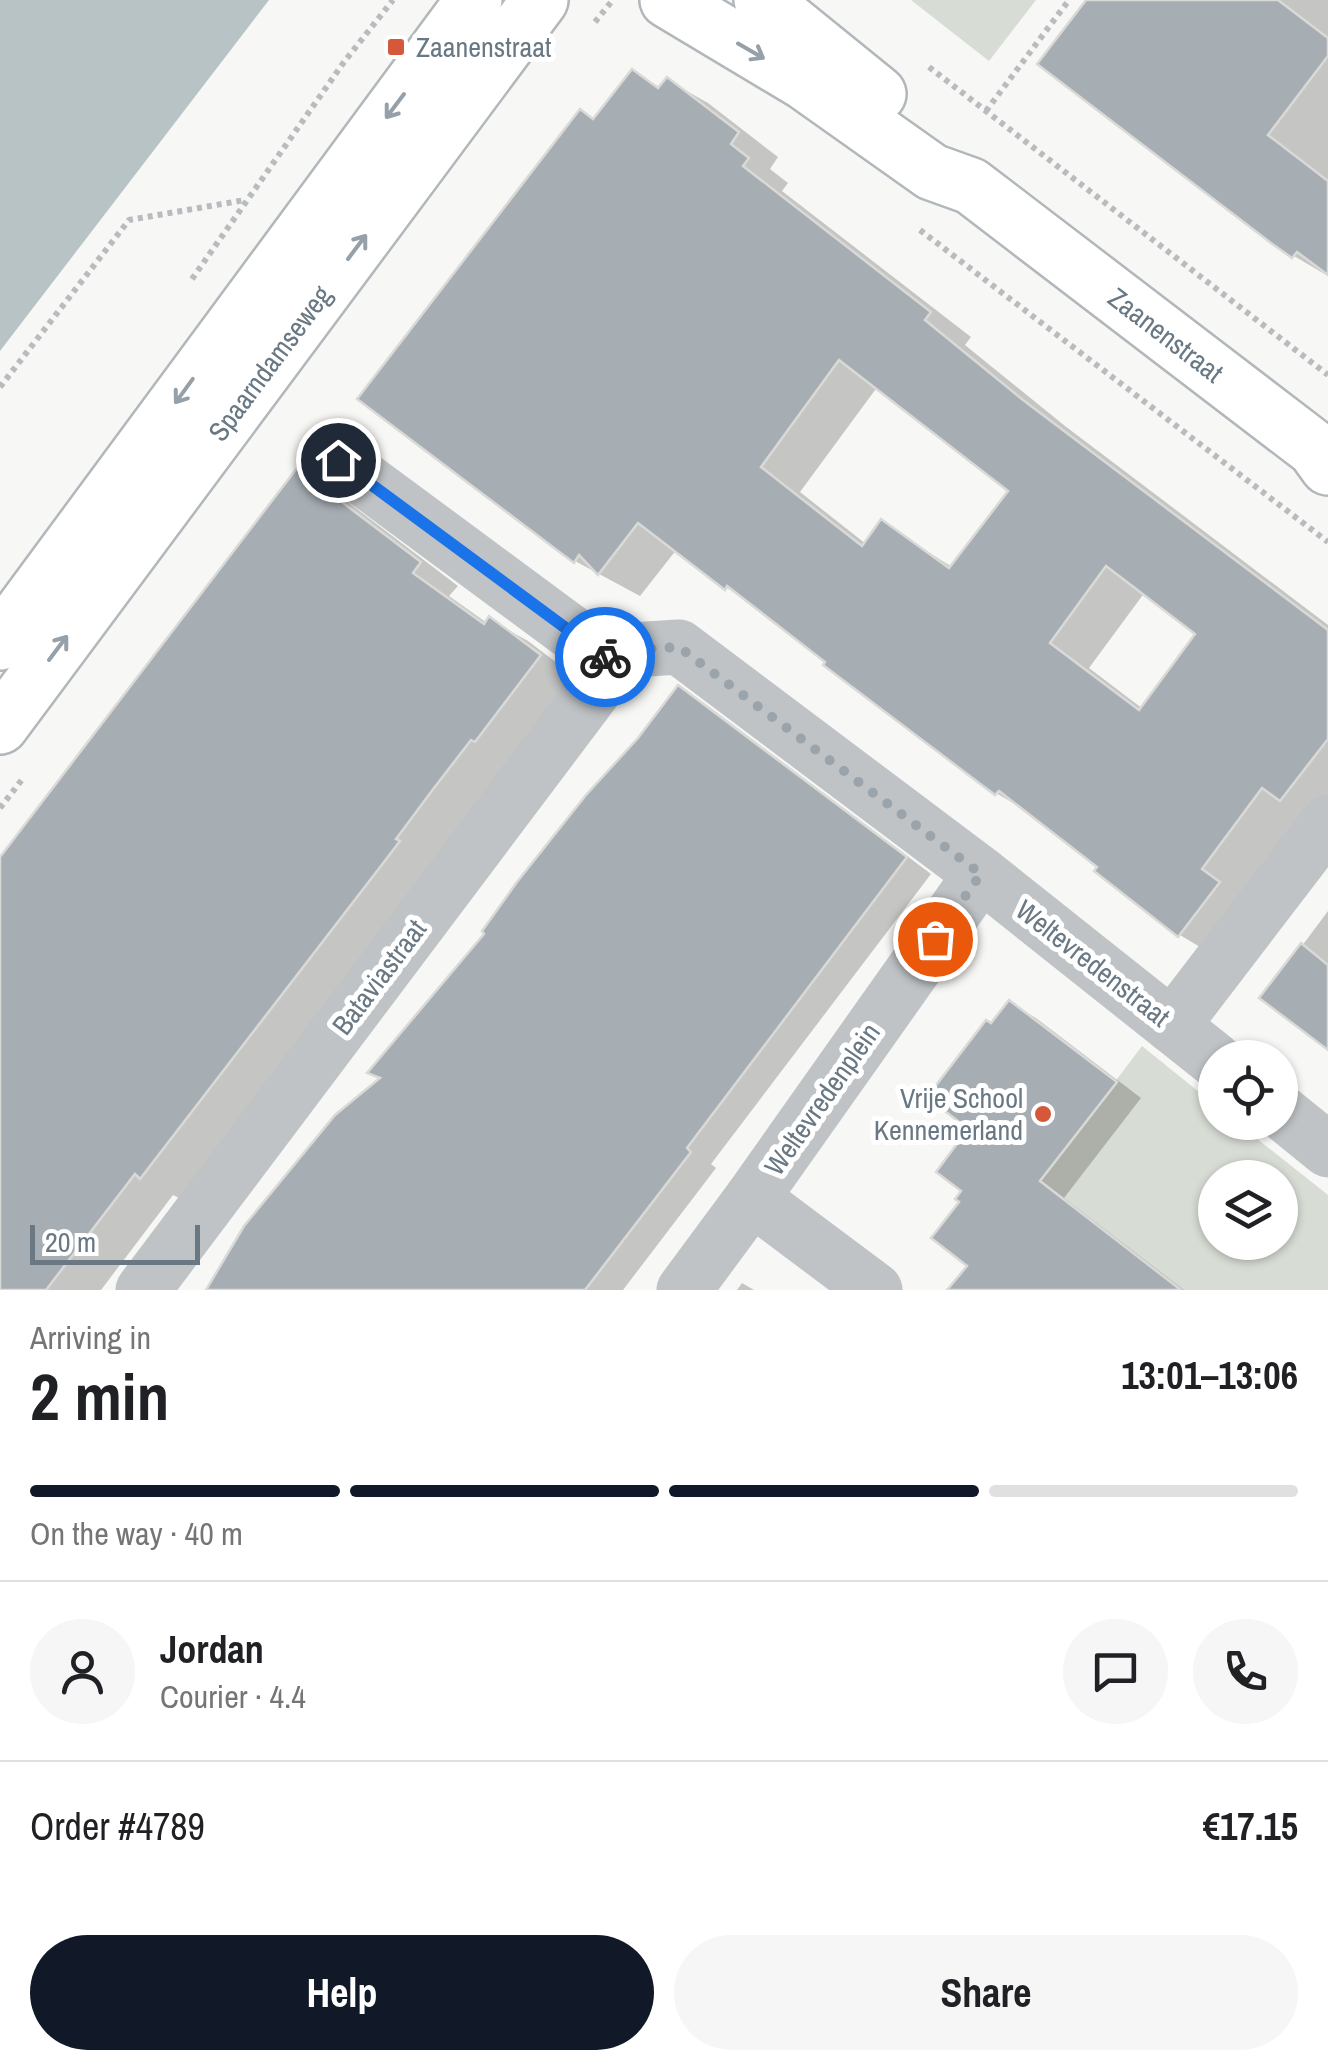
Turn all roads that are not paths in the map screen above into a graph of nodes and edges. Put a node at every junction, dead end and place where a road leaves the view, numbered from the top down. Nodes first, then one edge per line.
1 (474, 0) edge
2 (540, 0) edge
3 (762, 0) edge
4 (646, 6) edge
5 (971, 186) junction
6 (1324, 457) edge
7 (338, 460) dead end
8 (0, 642) edge
9 (614, 664) junction
10 (0, 726) edge
11 (1328, 822) edge
12 (981, 874) junction
13 (1172, 1026) junction
14 (1198, 1047) edge
15 (1298, 1126) edge
16 (1328, 1150) edge
17 (752, 1198) junction
18 (143, 1290) edge
19 (684, 1290) edge
20 (875, 1290) edge

1 -> 8 main road, Spaarndamseweg
10 -> 2 main road, Spaarndamseweg
3 - 5 main road, Zaanenstraat
4 -> 5 main road, Zaanenstraat
5 - 6 main road, Zaanenstraat
7 - 9 street
9 - 12 street, Weltevredenstraat
9 - 18 street, Bataviastraat
11 - 13 street
12 - 13 street, Weltevredenstraat
12 - 17 street, Weltevredenplein
13 - 14 street, Weltevredenstraat
15 - 16 street
17 - 19 street
17 - 20 street, Weltevredenplein

